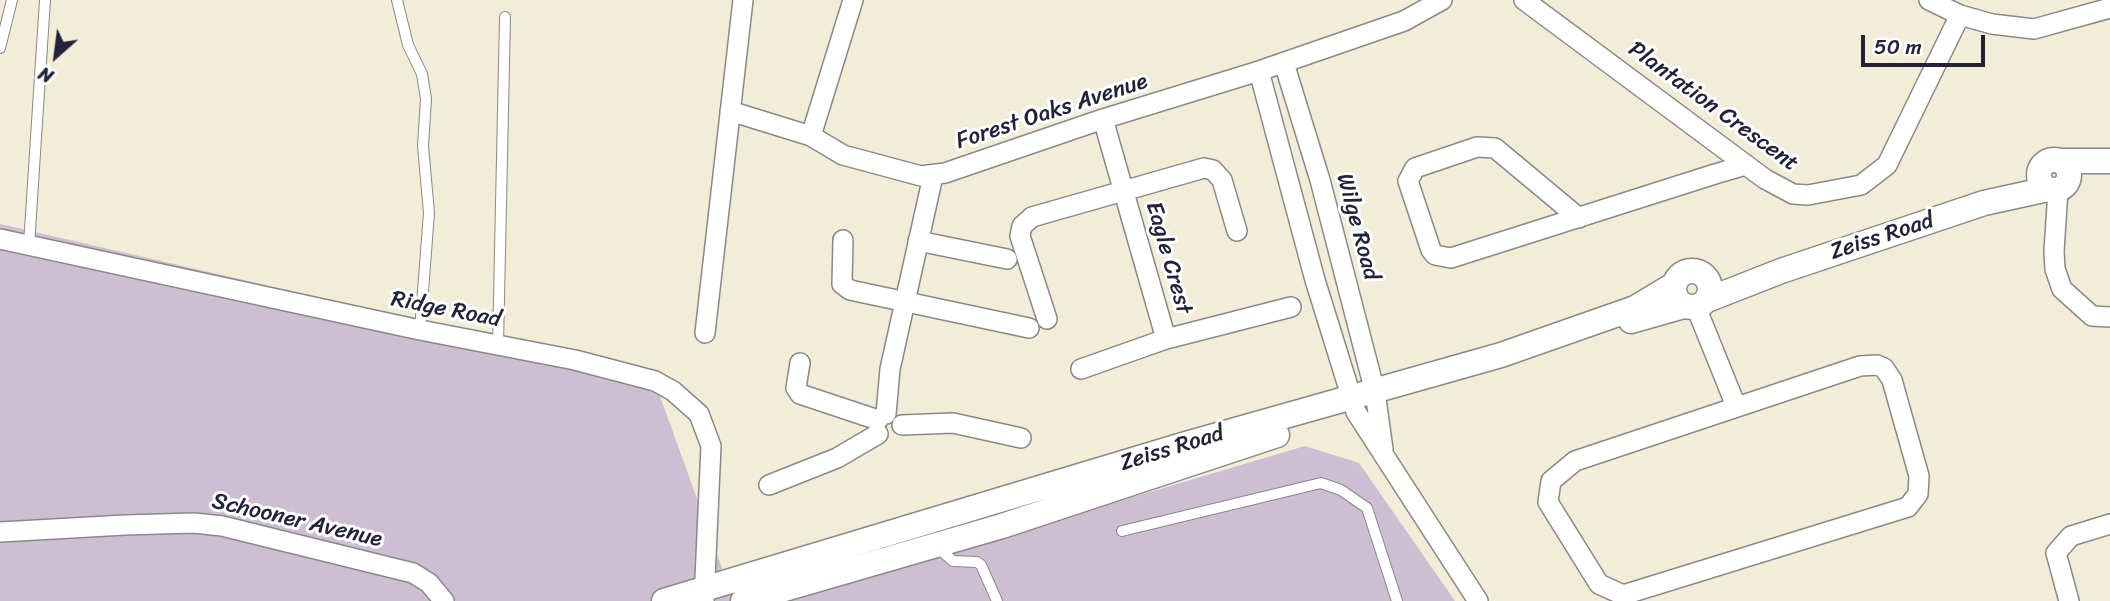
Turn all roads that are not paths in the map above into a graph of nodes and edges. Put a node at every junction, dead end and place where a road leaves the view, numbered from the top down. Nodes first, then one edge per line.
1 (12, 0) edge
2 (45, 0) edge
3 (397, 0) edge
4 (853, 0) edge
5 (1442, 0) edge
6 (1524, 0) edge
7 (1929, 0) edge
8 (746, 4) edge
9 (2110, 8) edge
10 (1960, 15) junction
11 (505, 17) dead end
12 (0, 48) edge
13 (1284, 63) junction
14 (1259, 71) junction
15 (730, 111) junction
16 (1103, 119) junction
17 (811, 136) junction
18 (2110, 161) edge
19 (1746, 164) junction
20 (2110, 166) edge
21 (933, 176) junction
22 (2055, 178) junction
23 (1320, 180) junction
24 (1291, 190) junction
25 (1123, 191) junction
26 (1579, 218) junction
27 (1237, 230) dead end
28 (0, 239) edge
29 (843, 240) dead end
30 (918, 241) junction
31 (29, 246) junction
32 (1007, 259) dead end
33 (1693, 295) junction
34 (905, 301) junction
35 (1291, 307) dead end
36 (2110, 317) edge
37 (420, 330) junction
38 (705, 333) dead end
39 (1166, 339) junction
40 (498, 345) junction
41 (800, 363) dead end
42 (1081, 369) dead end
43 (1365, 402) junction
44 (1736, 406) junction
45 (886, 423) junction
46 (1021, 438) dead end
47 (769, 485) dead end
48 (2110, 524) edge
49 (1122, 531) dead end
50 (0, 532) edge
51 (936, 545) junction
52 (704, 595) edge
53 (444, 601) edge
54 (664, 601) edge
55 (743, 601) edge
56 (997, 601) edge
57 (1397, 601) edge
58 (1478, 601) edge
59 (2069, 601) edge

1 - 12 lane
2 - 31 lane
3 - 37 lane
4 - 17 street
5 - 13 street, Forest Oaks Avenue
6 - 19 street, Plantation Crescent
7 - 10 street
8 - 15 street
9 - 10 street
10 - 19 street, Plantation Crescent
11 - 40 lane
13 - 14 street, Forest Oaks Avenue
13 - 23 street, Wilge Road
14 - 16 street, Forest Oaks Avenue
14 - 24 street
15 - 17 street, Forest Oaks Avenue
15 - 38 street
16 - 21 street, Forest Oaks Avenue
16 - 25 street, Eagle Crest
17 - 21 street, Forest Oaks Avenue
18 - 22 street, Zeiss Road
19 - 26 street
20 - 22 street, Zeiss Road
21 - 30 street
22 - 33 street, Zeiss Road
22 - 36 street
23 - 24 street
23 - 43 street, Wilge Road
24 - 43 street
25 - 27 street, Eagle Crest
25 - 34 street, Eagle Crest
25 - 39 street, Eagle Crest
26 - 26 street
28 - 31 street, Ridge Road
29 - 34 street
30 - 32 street
30 - 34 street
31 - 37 street, Ridge Road
33 - 43 street, Zeiss Road
33 - 44 street
34 - 45 street
35 - 39 street, Eagle Crest
37 - 40 street, Ridge Road
39 - 42 street, Eagle Crest
40 - 52 street, Ridge Road
41 - 45 street
43 - 51 street, Zeiss Road
43 - 52 street, Zeiss Road
43 - 58 street
44 - 44 street
45 - 46 street
45 - 47 street
48 - 59 street
49 - 57 lane
50 - 53 street, Schooner Avenue
51 - 55 street, Zeiss Road
51 - 56 lane
52 - 54 street, Zeiss Road

